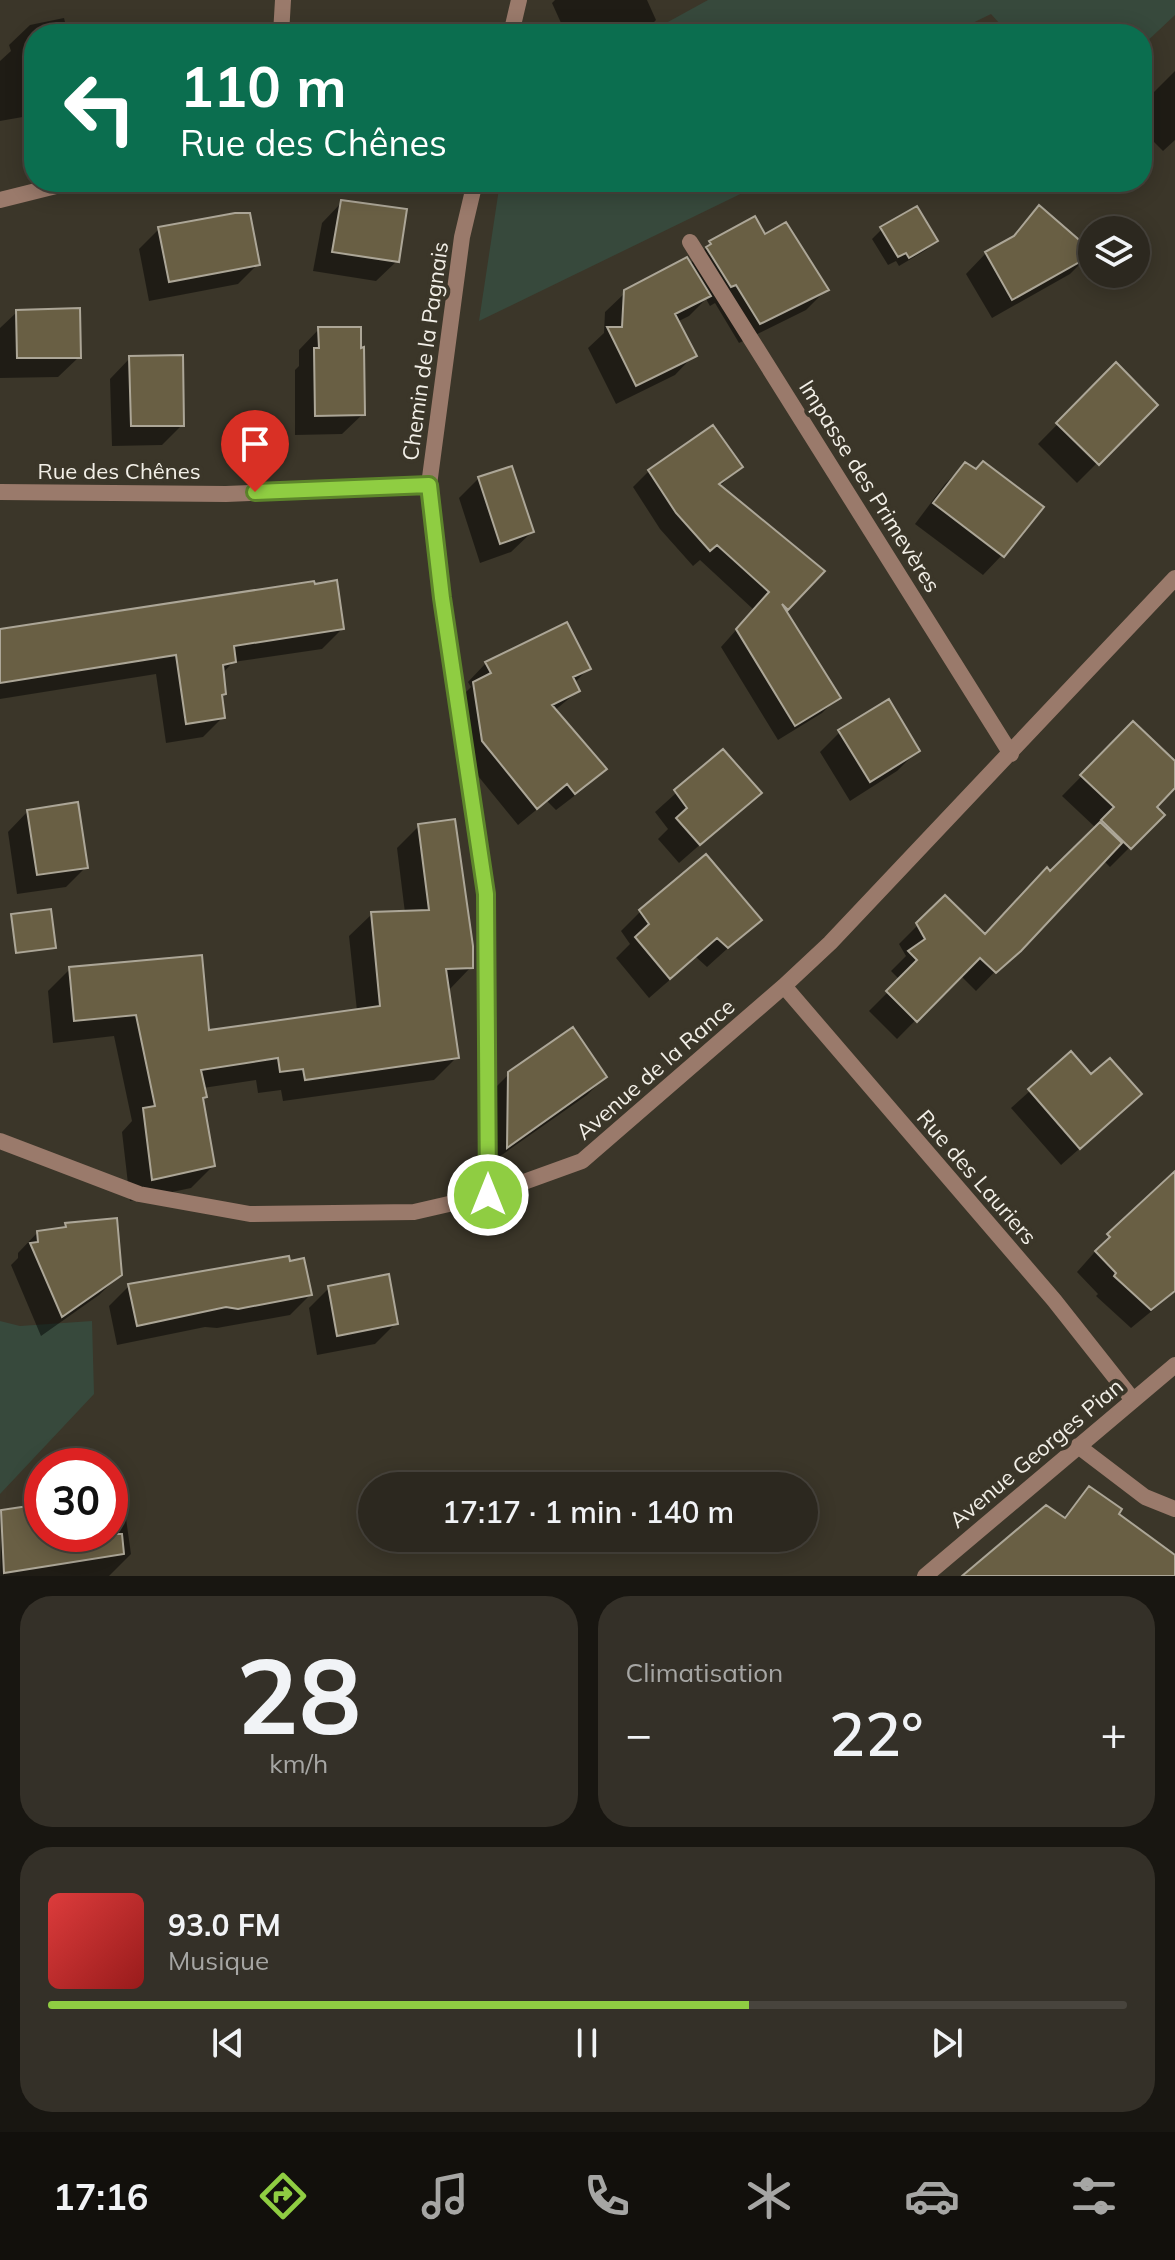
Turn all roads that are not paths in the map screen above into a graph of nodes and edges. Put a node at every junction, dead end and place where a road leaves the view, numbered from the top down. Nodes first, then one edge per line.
1 (283, 0) edge
2 (519, 0) edge
3 (282, 24) edge
4 (513, 24) edge
5 (32, 192) edge
6 (473, 192) edge
7 (0, 200) edge
8 (690, 242) dead end
9 (429, 485) junction
10 (0, 492) edge
11 (1175, 578) edge
12 (1011, 754) junction
13 (784, 986) junction
14 (0, 1141) edge
15 (488, 1195) junction
16 (1175, 1365) edge
17 (1133, 1400) junction
18 (1078, 1446) junction
19 (1175, 1509) edge
20 (925, 1576) edge

1 - 3 street
2 - 4 street
5 - 7 street
6 - 9 street, Chemin de la Pagnais
8 - 12 street, Impasse des Primevères
9 - 10 street, Rue des Chênes
9 - 15 street, Chemin de la Pagnais
11 - 12 street, Avenue de la Rance
12 - 13 street, Avenue de la Rance
13 - 15 street, Avenue de la Rance
13 - 17 street, Rue des Lauriers
14 - 15 street, Avenue de la Rance
16 - 17 street, Avenue Georges Pian
17 - 18 street, Avenue Georges Pian
18 - 19 street
18 - 20 street, Avenue Georges Pian

